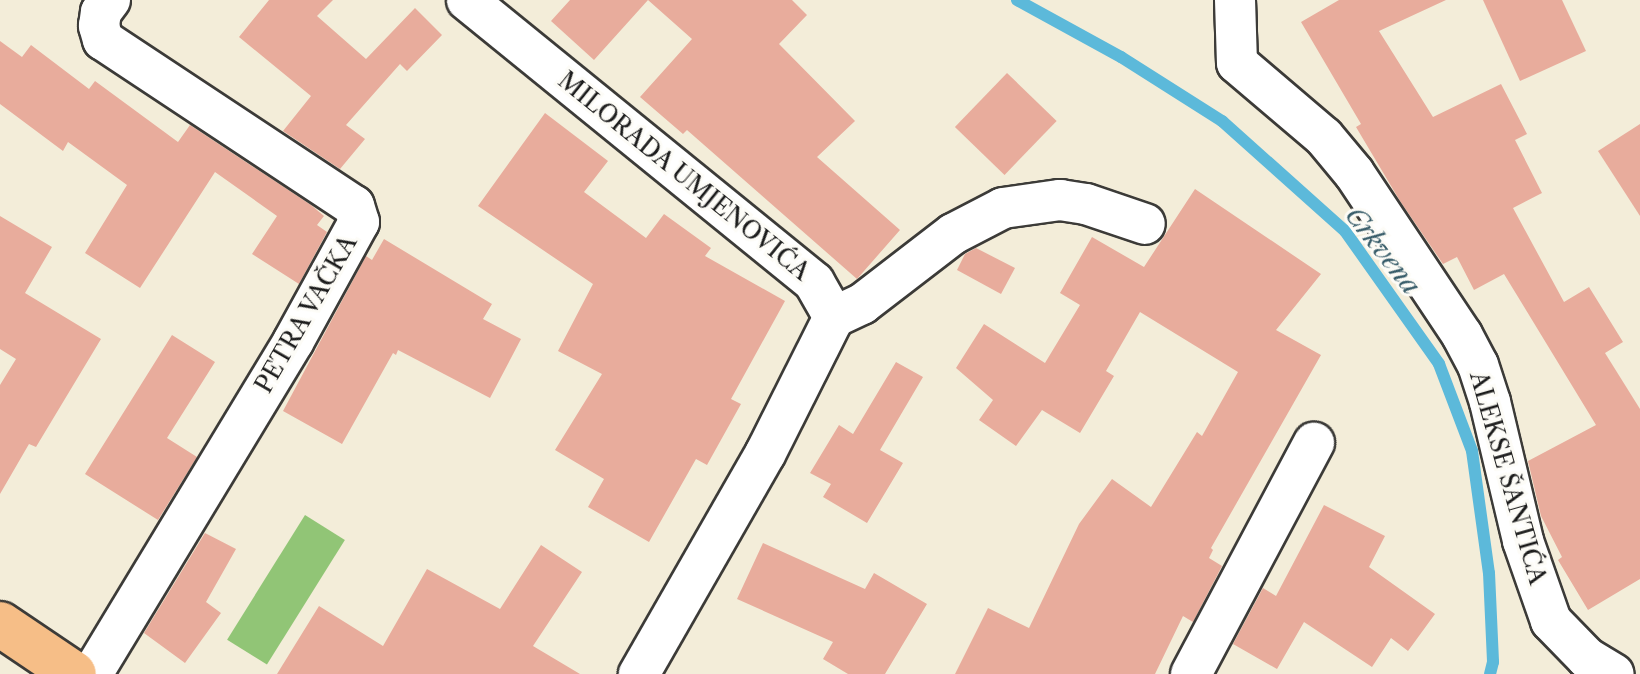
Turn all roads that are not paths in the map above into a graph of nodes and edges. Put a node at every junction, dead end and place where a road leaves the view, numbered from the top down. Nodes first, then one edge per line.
1 (110, 0) edge
2 (467, 0) edge
3 (1235, 0) edge
4 (1145, 224) dead end
5 (834, 317) junction
6 (1314, 443) dead end
7 (0, 624) edge
8 (28, 661) edge
9 (74, 674) edge
10 (92, 674) edge
11 (639, 674) edge
12 (1191, 674) edge
13 (1614, 674) edge

1 - 10 street, PETRA VAČKA
2 - 5 street, MILORADA UMJENOVIĆA
3 - 13 street, ALEKSE ŠANTIĆA
4 - 5 street
5 - 11 street
6 - 12 street
7 - 8 main road
8 - 9 main road

